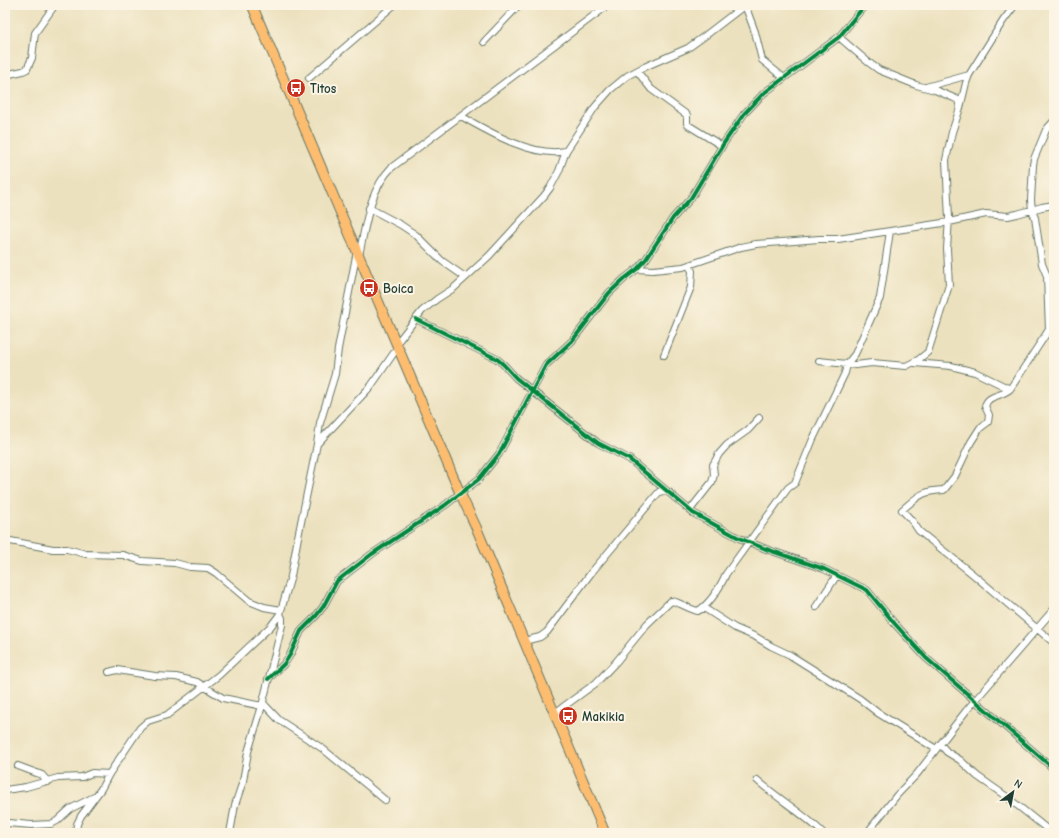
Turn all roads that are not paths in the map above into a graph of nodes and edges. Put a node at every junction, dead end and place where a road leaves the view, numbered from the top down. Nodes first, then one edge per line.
1 (54, 5) edge
2 (252, 5) edge
3 (394, 5) edge
4 (519, 5) edge
5 (608, 5) edge
6 (865, 5) edge
7 (1015, 5) edge
8 (839, 37) junction
9 (484, 42) dead end
10 (637, 71) junction
11 (5, 75) edge
12 (969, 75) junction
13 (310, 78) dead end
14 (784, 78) junction
15 (925, 87) junction
16 (960, 108) junction
17 (461, 116) junction
18 (1054, 121) edge
19 (722, 146) junction
20 (566, 151) junction
21 (1054, 205) edge
22 (370, 208) junction
23 (1032, 210) junction
24 (949, 222) junction
25 (890, 231) junction
26 (358, 252) junction
27 (689, 266) junction
28 (636, 269) junction
29 (465, 277) junction
30 (416, 318) junction
31 (1054, 322) edge
32 (1049, 331) junction
33 (397, 346) junction
34 (664, 355) dead end
35 (819, 361) dead end
36 (912, 363) junction
37 (848, 364) junction
38 (1010, 389) junction
39 (533, 390) junction
40 (759, 418) dead end
41 (320, 423) junction
42 (331, 428) junction
43 (317, 444) junction
44 (669, 492) junction
45 (460, 493) junction
46 (690, 510) junction
47 (5, 540) edge
48 (749, 542) junction
49 (837, 575) junction
50 (816, 607) dead end
51 (704, 608) junction
52 (1054, 609) edge
53 (281, 612) junction
54 (1036, 629) junction
55 (528, 640) dead end
56 (1054, 643) edge
57 (109, 672) dead end
58 (268, 679) junction
59 (204, 686) junction
60 (975, 700) junction
61 (263, 704) junction
62 (559, 710) dead end
63 (938, 746) junction
64 (18, 766) dead end
65 (1054, 769) edge
66 (109, 774) junction
67 (757, 780) dead end
68 (48, 782) junction
69 (5, 790) edge
70 (95, 797) junction
71 (385, 800) dead end
72 (5, 824) edge
73 (1054, 830) edge
74 (76, 833) edge
75 (230, 833) edge
76 (605, 833) edge
77 (823, 833) edge
78 (867, 833) edge
79 (1052, 833) edge

1 - 11 street
2 - 26 highway
3 - 13 street
4 - 9 street
5 - 17 street
6 - 8 street
7 - 12 street
8 - 14 street
8 - 15 street
10 - 14 street
10 - 19 street
10 - 20 street
12 - 15 street
12 - 16 street
14 - 19 street
15 - 16 street
16 - 24 street
17 - 20 street
17 - 22 street
18 - 23 street
19 - 28 street
20 - 29 street
21 - 23 street
22 - 26 street
22 - 29 street
23 - 24 street
23 - 32 street
24 - 25 street
24 - 36 street
25 - 27 street
25 - 37 street
26 - 33 highway
26 - 41 street
27 - 28 street
27 - 34 street
28 - 39 street
29 - 30 street
30 - 33 street
30 - 39 street
31 - 32 street
32 - 38 street
33 - 42 street
33 - 45 highway
35 - 37 street
36 - 37 street
36 - 38 street
37 - 48 street
38 - 54 street
39 - 44 street
39 - 45 street
40 - 46 street
41 - 42 street
41 - 43 street
42 - 43 street
43 - 53 street
44 - 46 street
44 - 55 street
45 - 58 street
45 - 76 highway
46 - 48 street
47 - 53 street
48 - 49 street
48 - 51 street
49 - 50 street
49 - 60 street
51 - 62 street
51 - 63 street
52 - 54 street
53 - 58 street
53 - 59 street
54 - 56 street
54 - 60 street
57 - 59 street
58 - 61 street
59 - 61 street
59 - 66 street
60 - 63 street
60 - 65 street
61 - 71 street
61 - 75 street
63 - 78 street
63 - 79 street
64 - 68 street
66 - 68 street
66 - 70 street
67 - 77 street
68 - 69 street
70 - 72 street
70 - 74 street
73 - 79 street

